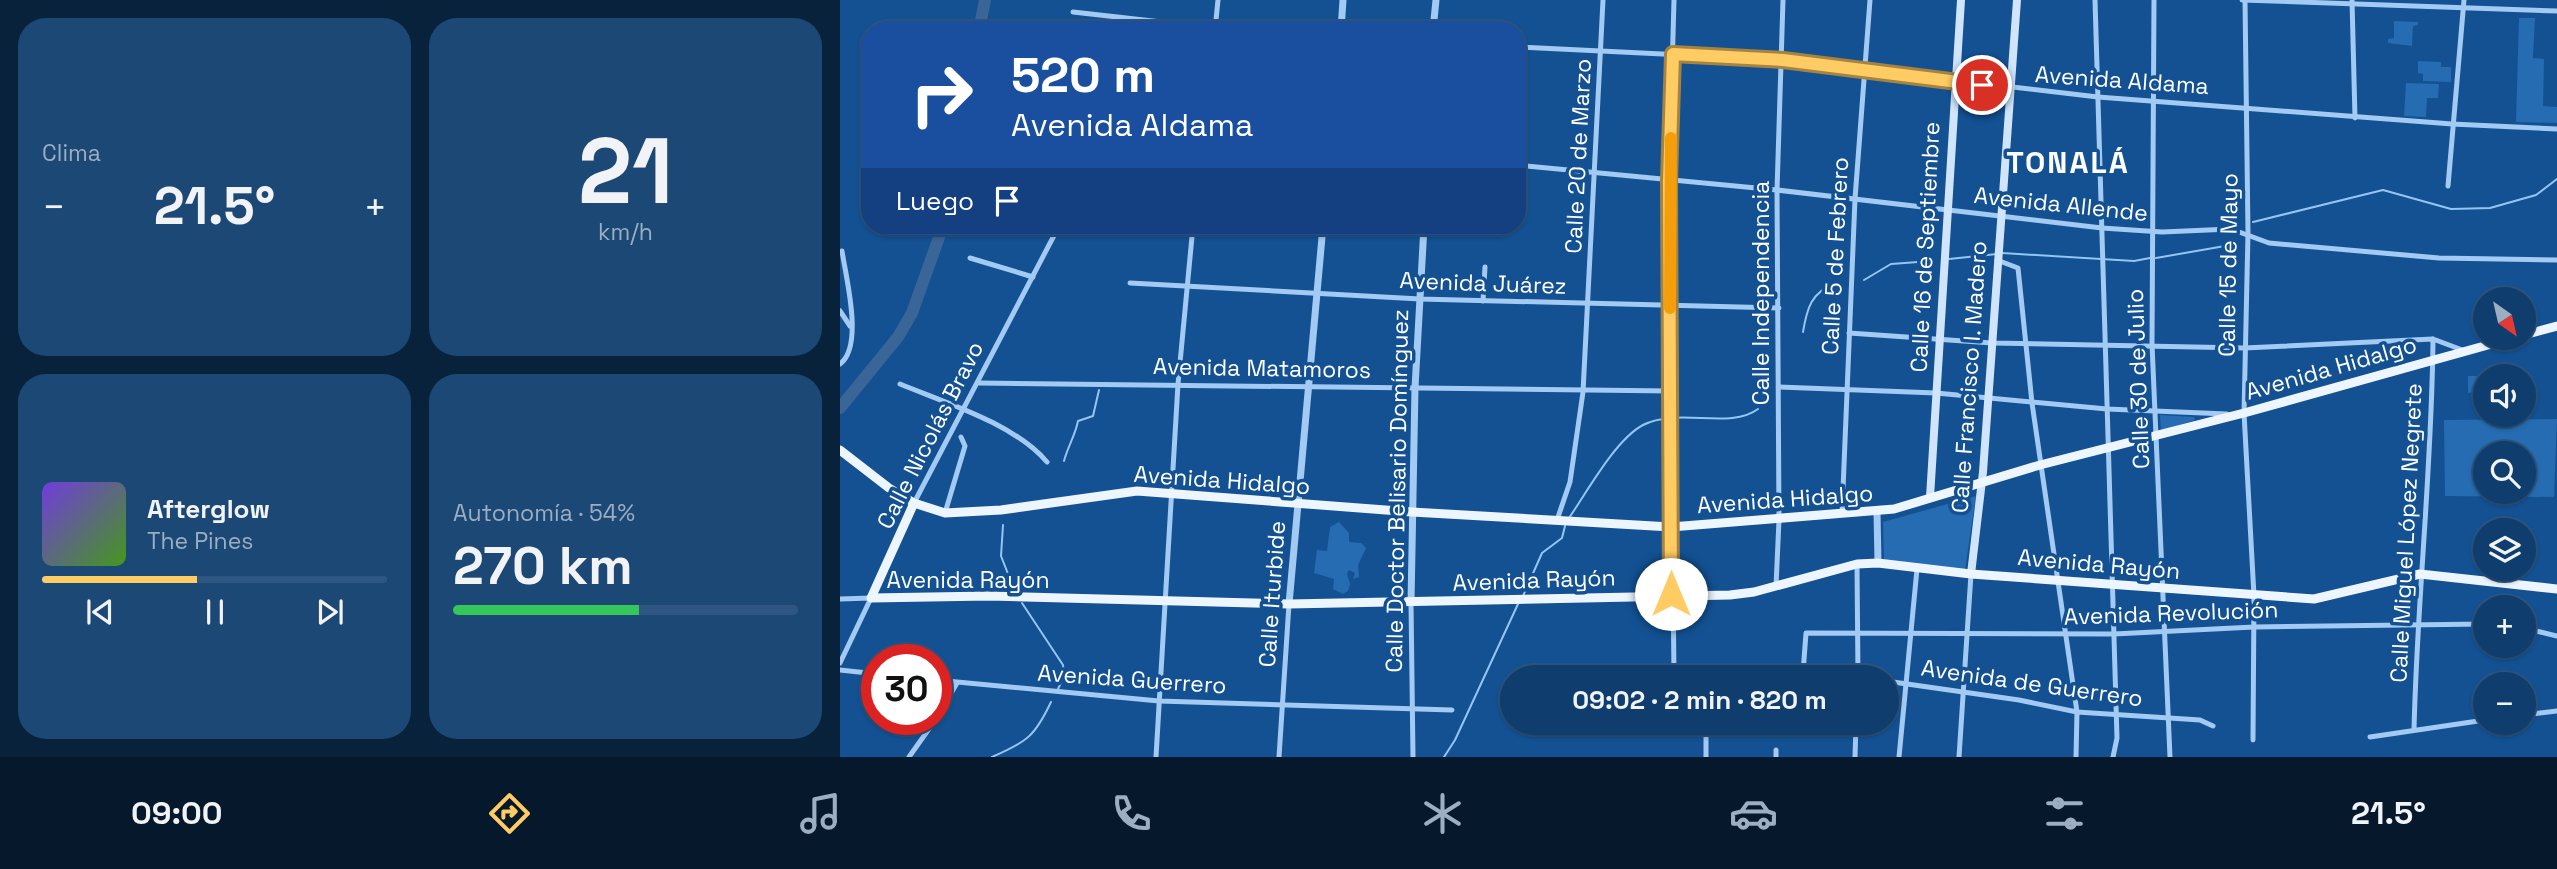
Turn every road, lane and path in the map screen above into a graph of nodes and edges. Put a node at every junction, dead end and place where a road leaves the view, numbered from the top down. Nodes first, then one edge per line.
1 (1218, 0) edge
2 (1343, 0) edge
3 (1436, 0) edge
4 (1603, 0) edge
5 (1674, 0) edge
6 (1783, 0) edge
7 (1870, 0) edge
8 (1961, 0) edge
9 (2017, 0) edge
10 (2095, 0) edge
11 (2154, 0) edge
12 (2244, 0) edge
13 (2464, 0) edge
14 (2352, 3) edge
15 (2463, 8) junction
16 (2557, 10) edge
17 (1073, 12) dead end
18 (1148, 21) edge
19 (1216, 21) edge
20 (1342, 21) edge
21 (1434, 21) edge
22 (1526, 48) edge
23 (1601, 52) junction
24 (1673, 54) junction
25 (1783, 60) junction
26 (1863, 71) junction
27 (1955, 82) junction
28 (2010, 89) junction
29 (2098, 97) junction
30 (2153, 100) junction
31 (2247, 107) junction
32 (2355, 118) junction
33 (2452, 124) junction
34 (2557, 129) edge
35 (1526, 166) edge
36 (1596, 174) junction
37 (1669, 181) junction
38 (2448, 187) dead end
39 (1777, 190) junction
40 (1855, 199) junction
41 (1947, 209) junction
42 (1999, 215) junction
43 (2102, 228) junction
44 (2152, 232) junction
45 (1054, 235) edge
46 (1192, 235) edge
47 (1322, 235) edge
48 (1424, 235) edge
49 (2248, 237) junction
50 (842, 251) edge
51 (970, 258) dead end
52 (1998, 258) junction
53 (2557, 260) edge
54 (1485, 267) dead end
55 (1032, 277) junction
56 (1130, 283) dead end
57 (1186, 284) junction
58 (1317, 293) junction
59 (1420, 299) junction
60 (1483, 301) junction
61 (1588, 304) junction
62 (1670, 307) junction
63 (1779, 308) junction
64 (840, 311) edge
65 (2557, 326) edge
66 (852, 328) junction
67 (2536, 332) edge
68 (1849, 333) junction
69 (2434, 339) junction
70 (1939, 340) junction
71 (1992, 343) junction
72 (2025, 344) junction
73 (2152, 344) junction
74 (2105, 346) junction
75 (2244, 348) junction
76 (2473, 349) edge
77 (2465, 351) junction
78 (2433, 359) junction
79 (840, 364) edge
80 (979, 383) junction
81 (900, 384) dead end
82 (1178, 384) junction
83 (1309, 385) junction
84 (1779, 387) junction
85 (1415, 388) junction
86 (1846, 390) junction
87 (1671, 391) junction
88 (1583, 392) junction
89 (1936, 393) junction
90 (1987, 400) junction
91 (2032, 403) junction
92 (2106, 409) junction
93 (963, 410) junction
94 (2155, 410) junction
95 (2241, 414) junction
96 (2157, 433) junction
97 (961, 437) dead end
98 (2110, 448) junction
99 (842, 449) edge
100 (1047, 462) dead end
101 (2040, 465) junction
102 (1982, 482) junction
103 (1170, 493) junction
104 (1930, 497) junction
105 (914, 503) junction
106 (1298, 504) junction
107 (1412, 512) junction
108 (1877, 512) junction
109 (946, 513) junction
110 (1842, 515) junction
111 (1558, 520) junction
112 (1779, 520) junction
113 (1671, 527) junction
114 (1878, 563) junction
115 (1857, 564) junction
116 (1917, 569) junction
117 (1971, 574) junction
118 (2420, 574) junction
119 (2059, 579) junction
120 (2114, 583) junction
121 (1776, 586) junction
122 (2163, 589) junction
123 (2557, 589) edge
124 (1671, 594) junction
125 (2254, 596) junction
126 (871, 598) junction
127 (840, 599) edge
128 (1164, 603) junction
129 (1411, 603) junction
130 (1289, 604) junction
131 (2416, 624) junction
132 (2473, 624) edge
133 (2254, 627) junction
134 (2536, 631) edge
135 (2165, 632) junction
136 (1858, 633) junction
137 (2067, 634) junction
138 (2114, 634) junction
139 (1912, 635) junction
140 (1966, 635) junction
141 (2557, 636) edge
142 (840, 663) edge
143 (1674, 665) edge
144 (1803, 665) edge
145 (1858, 665) edge
146 (840, 670) edge
147 (861, 672) edge
148 (952, 683) edge
149 (957, 683) junction
150 (1899, 683) edge
151 (1907, 684) junction
152 (952, 692) edge
153 (1964, 693) junction
154 (1158, 701) junction
155 (1283, 705) junction
156 (1412, 710) junction
157 (1452, 710) dead end
158 (2557, 711) edge
159 (2077, 712) junction
160 (2117, 714) junction
161 (2536, 714) edge
162 (2166, 718) junction
163 (2473, 722) edge
164 (2213, 726) dead end
165 (2414, 730) junction
166 (925, 735) edge
167 (1706, 735) edge
168 (1856, 735) edge
169 (2370, 737) dead end
170 (2253, 740) dead end
171 (1776, 750) dead end
172 (909, 757) edge
173 (1156, 757) edge
174 (1279, 757) edge
175 (1413, 757) edge
176 (1706, 757) edge
177 (1776, 757) edge
178 (1855, 757) edge
179 (1899, 757) edge
180 (1959, 757) edge
181 (2076, 757) edge
182 (2113, 757) edge
183 (2170, 757) edge

1 - 19 street
2 - 20 street
3 - 21 street
4 - 23 street, Calle 20 de Marzo
5 - 24 street
6 - 25 street, Calle Independencia
7 - 26 street, Calle 5 de Febrero
8 - 27 main road, Calle 16 de Septiembre
9 - 28 main road, Calle Francisco I. Madero
10 - 29 street
11 - 30 street, Calle 30 de Julio
12 - 14 street
12 - 31 street, Calle 15 de Mayo
13 - 15 street
14 - 15 street
14 - 32 street
15 - 16 street
15 - 33 street
17 - 18 street
22 - 23 street, Avenida Aldama
23 - 24 street, Avenida Aldama
23 - 36 street, Calle 20 de Marzo
24 - 25 street, Avenida Aldama
24 - 37 street
25 - 26 street, Avenida Aldama
25 - 39 street, Calle Independencia
26 - 27 street, Avenida Aldama
26 - 40 street, Calle 5 de Febrero
27 - 28 street, Avenida Aldama
27 - 41 main road, Calle 16 de Septiembre
28 - 29 street, Avenida Aldama
28 - 42 main road, Calle Francisco I. Madero
29 - 30 street, Avenida Aldama
29 - 43 street
30 - 31 street, Avenida Aldama
30 - 44 street, Calle 30 de Julio
31 - 32 street, Avenida Aldama
31 - 49 street, Calle 15 de Mayo
32 - 33 street, Avenida Aldama
33 - 34 street, Avenida Aldama
33 - 38 street
35 - 36 street, Avenida Allende
36 - 37 street, Avenida Allende
36 - 61 street, Calle 20 de Marzo
37 - 39 street, Avenida Allende
37 - 62 street
39 - 40 street, Avenida Allende
39 - 63 street, Calle Independencia
40 - 41 street, Avenida Allende
40 - 68 street, Calle 5 de Febrero
41 - 42 street, Avenida Allende
41 - 70 main road, Calle 16 de Septiembre
42 - 43 street, Avenida Allende
42 - 52 main road, Calle Francisco I. Madero
43 - 44 street, Avenida Allende
43 - 74 street
44 - 49 street, Avenida Allende
44 - 73 street, Calle 30 de Julio
45 - 55 street, Calle Nicolás Bravo
46 - 57 street
47 - 58 street, Calle Iturbide
48 - 59 street, Calle Doctor Belisario Domínguez
49 - 53 street, Avenida Allende
49 - 75 street, Calle 15 de Mayo
50 - 66 street
51 - 55 street
52 - 71 main road, Calle Francisco I. Madero
52 - 72 street
54 - 60 street
55 - 80 street, Calle Nicolás Bravo
56 - 57 street, Avenida Juárez
57 - 58 street, Avenida Juárez
57 - 82 street
58 - 59 street, Avenida Juárez
58 - 83 street, Calle Iturbide
59 - 60 street, Avenida Juárez
59 - 85 street, Calle Doctor Belisario Domínguez
60 - 61 street, Avenida Juárez
61 - 62 street, Avenida Juárez
61 - 88 street, Calle 20 de Marzo
62 - 63 street, Avenida Juárez
62 - 87 street
63 - 84 street, Calle Independencia
64 - 66 street
65 - 67 main road
66 - 79 street
68 - 70 street
68 - 86 street, Calle 5 de Febrero
69 - 75 street
69 - 77 street
69 - 78 street, Calle Miguel López Negrete
70 - 71 street
70 - 89 main road, Calle 16 de Septiembre
71 - 72 street
71 - 90 main road, Calle Francisco I. Madero
72 - 74 street
72 - 91 street
73 - 74 street
73 - 75 street
73 - 94 street, Calle 30 de Julio
74 - 92 street
75 - 95 street, Calle 15 de Mayo
76 - 77 main road, Avenida Hidalgo
77 - 78 main road, Avenida Hidalgo
78 - 95 main road, Avenida Hidalgo
78 - 118 street, Calle Miguel López Negrete
80 - 82 street, Avenida Matamoros
80 - 93 street, Calle Nicolás Bravo
81 - 93 street
82 - 83 street, Avenida Matamoros
82 - 103 street
83 - 85 street, Avenida Matamoros
83 - 106 street, Calle Iturbide
84 - 86 street
84 - 112 street, Calle Independencia
85 - 88 street, Avenida Matamoros
85 - 107 street, Calle Doctor Belisario Domínguez
86 - 89 street
86 - 110 street, Calle 5 de Febrero
87 - 88 street, Avenida Matamoros
87 - 113 street
88 - 111 street, Calle 20 de Marzo
89 - 90 street
89 - 104 main road, Calle 16 de Septiembre
90 - 91 street
90 - 102 main road, Calle Francisco I. Madero
91 - 92 street
91 - 101 street
92 - 94 street
92 - 98 street
93 - 100 street
93 - 105 street, Calle Nicolás Bravo
94 - 95 street
94 - 96 street, Calle 30 de Julio
95 - 96 main road, Avenida Hidalgo
95 - 125 street, Calle 15 de Mayo
96 - 98 main road, Avenida Hidalgo
96 - 122 street, Calle 30 de Julio
97 - 109 street
98 - 101 main road, Avenida Hidalgo
98 - 120 street
99 - 105 main road, Avenida Hidalgo
101 - 102 main road, Avenida Hidalgo
101 - 119 street
102 - 104 main road, Avenida Hidalgo
102 - 117 main road, Calle Francisco I. Madero
103 - 106 main road, Avenida Hidalgo
103 - 109 main road, Avenida Hidalgo
103 - 128 street
104 - 108 main road, Avenida Hidalgo
105 - 109 main road, Avenida Hidalgo
105 - 126 main road, Calle Nicolás Bravo
106 - 107 main road, Avenida Hidalgo
106 - 130 street, Calle Iturbide
107 - 111 main road, Avenida Hidalgo
107 - 129 street, Calle Doctor Belisario Domínguez
108 - 110 main road, Avenida Hidalgo
108 - 114 street
110 - 112 main road, Avenida Hidalgo
111 - 113 main road, Avenida Hidalgo
112 - 113 main road, Avenida Hidalgo
112 - 121 street, Calle Independencia
113 - 124 street
114 - 115 main road, Avenida Rayón
114 - 116 main road, Avenida Rayón
115 - 121 main road, Avenida Rayón
115 - 136 street
116 - 117 main road, Avenida Rayón
116 - 139 street
117 - 119 main road, Avenida Rayón
117 - 140 street, Calle Francisco I. Madero
118 - 123 main road, Avenida Rayón
118 - 125 main road, Avenida Rayón
118 - 131 street, Calle Miguel López Negrete
119 - 120 main road, Avenida Rayón
119 - 137 street
120 - 122 main road, Avenida Rayón
120 - 138 street
121 - 124 main road, Avenida Rayón
122 - 125 main road, Avenida Rayón
122 - 135 street, Calle 30 de Julio
124 - 129 main road, Avenida Rayón
124 - 143 street
125 - 133 street, Calle 15 de Mayo
126 - 127 street, Avenida Rayón
126 - 128 main road, Avenida Rayón
126 - 142 street, Calle Nicolás Bravo
128 - 130 main road, Avenida Rayón
128 - 154 street
129 - 130 main road, Avenida Rayón
129 - 156 street, Calle Doctor Belisario Domínguez
130 - 155 street, Calle Iturbide
131 - 132 street, Avenida Revolución
131 - 133 street, Avenida Revolución
131 - 165 street, Calle Miguel López Negrete
133 - 135 street, Avenida Revolución
133 - 170 street, Calle 15 de Mayo
134 - 141 street
135 - 138 street, Avenida Revolución
135 - 162 street, Calle 30 de Julio
136 - 139 street, Avenida Revolución
136 - 144 street, Avenida Revolución
136 - 145 street
137 - 138 street, Avenida Revolución
137 - 140 street, Avenida Revolución
137 - 159 street
138 - 160 street
139 - 140 street, Avenida Revolución
139 - 151 street
140 - 153 street, Calle Francisco I. Madero
146 - 147 street
148 - 149 street, Avenida Guerrero
149 - 152 street
149 - 154 street, Avenida Guerrero
150 - 151 street, Avenida de Guerrero
151 - 153 street, Avenida de Guerrero
151 - 179 street
153 - 159 street, Avenida de Guerrero
153 - 180 street, Calle Francisco I. Madero
154 - 155 street, Avenida Guerrero
154 - 173 street
155 - 156 street, Avenida Guerrero
155 - 174 street, Calle Iturbide
156 - 157 street, Avenida Guerrero
156 - 175 street, Calle Doctor Belisario Domínguez
158 - 161 street
159 - 160 street, Avenida de Guerrero
159 - 181 street
160 - 162 street, Avenida de Guerrero
160 - 182 street
162 - 164 street, Avenida de Guerrero
162 - 183 street, Calle 30 de Julio
163 - 165 street
165 - 169 street
166 - 172 street
167 - 176 street
168 - 178 street
171 - 177 street

